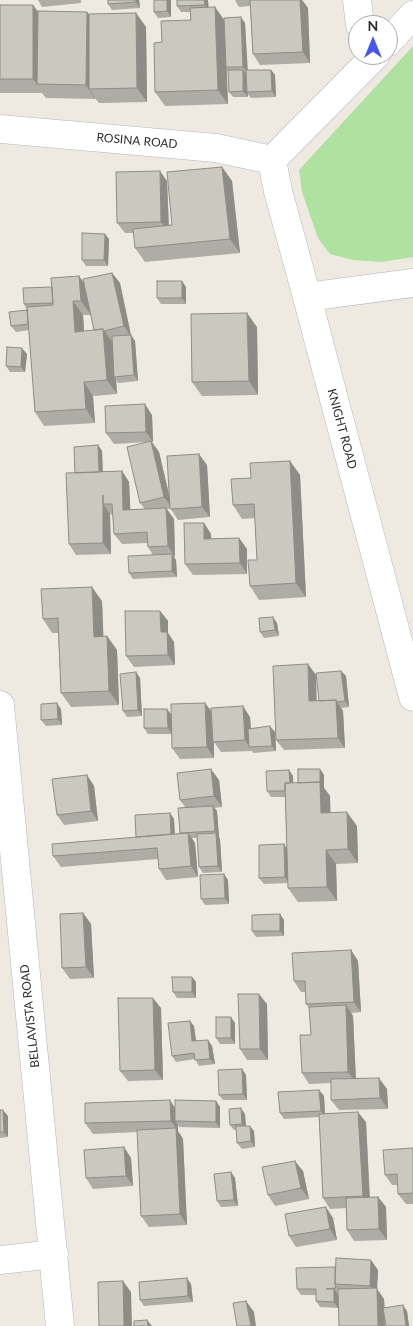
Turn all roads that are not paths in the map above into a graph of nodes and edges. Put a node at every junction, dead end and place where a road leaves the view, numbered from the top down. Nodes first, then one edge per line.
1 (357, 0) edge
2 (359, 15) edge
3 (413, 15) edge
4 (398, 31) edge
5 (363, 65) edge
6 (0, 129) edge
7 (272, 160) junction
8 (413, 283) edge
9 (308, 296) junction
10 (413, 697) edge
11 (0, 714) edge
12 (54, 1254) junction
13 (0, 1260) edge
14 (60, 1326) edge

1 - 2 street
3 - 4 street
5 - 7 street
6 - 7 street, ROSINA ROAD
7 - 9 street, KNIGHT ROAD
8 - 9 street
9 - 10 street, KNIGHT ROAD
11 - 12 street, BELLAVISTA ROAD
12 - 13 street
12 - 14 street, BELLAVISTA ROAD

